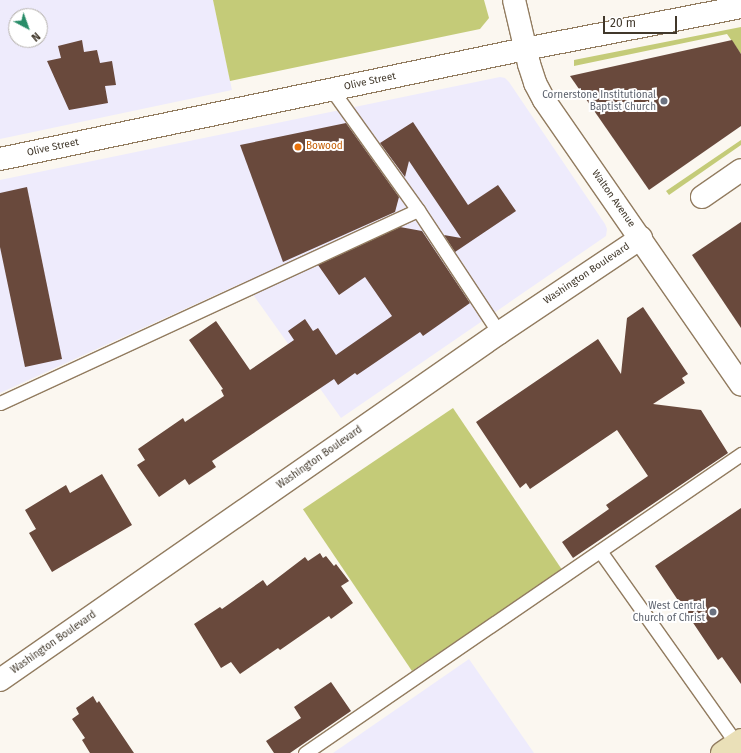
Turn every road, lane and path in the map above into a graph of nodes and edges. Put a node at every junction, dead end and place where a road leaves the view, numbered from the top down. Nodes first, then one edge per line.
1 (514, 0) edge
2 (741, 7) edge
3 (525, 50) junction
4 (332, 90) junction
5 (0, 159) edge
6 (741, 170) edge
7 (702, 197) dead end
8 (418, 210) junction
9 (641, 238) junction
10 (499, 333) junction
11 (741, 384) edge
12 (0, 403) edge
13 (741, 454) edge
14 (600, 551) junction
15 (0, 680) edge
16 (733, 745) edge
17 (305, 753) edge

1 - 3 street, Walton Avenue
2 - 3 street, Olive Street
3 - 4 street, Olive Street
3 - 9 street, Walton Avenue
4 - 5 street, Olive Street
4 - 8 lane
6 - 7 street
8 - 10 lane
8 - 12 lane
9 - 10 street, Washington Boulevard
9 - 11 street, Walton Avenue
10 - 15 street, Washington Boulevard
13 - 14 lane
14 - 16 lane
14 - 17 lane

